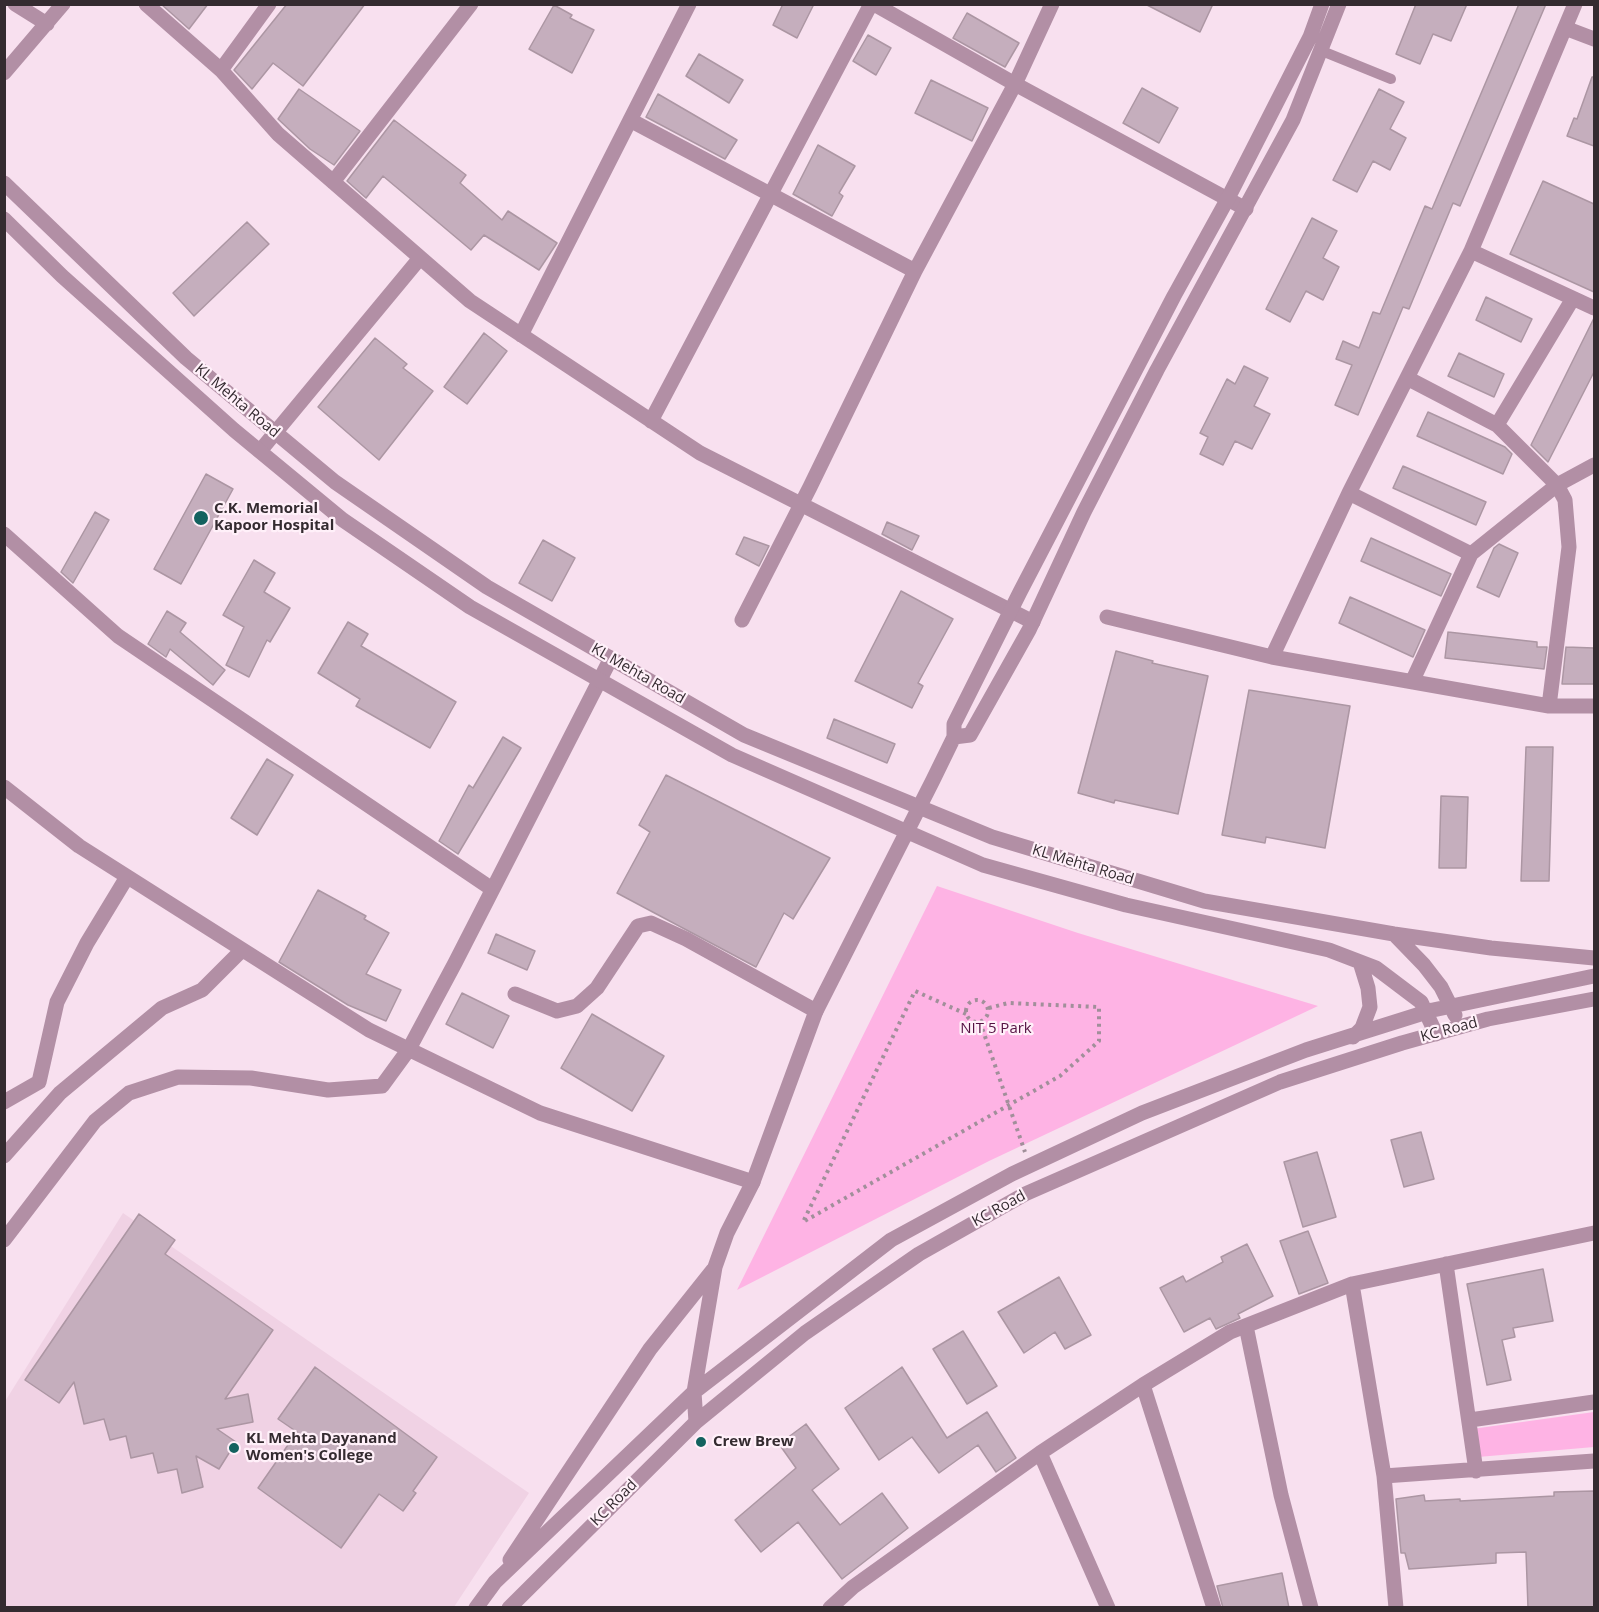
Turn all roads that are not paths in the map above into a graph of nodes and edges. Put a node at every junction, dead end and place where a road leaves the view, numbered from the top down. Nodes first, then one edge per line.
1 (15, 4) edge
2 (63, 4) edge
3 (146, 4) edge
4 (268, 4) edge
5 (471, 4) edge
6 (689, 4) edge
7 (872, 4) edge
8 (1052, 4) edge
9 (1322, 4) edge
10 (1339, 4) edge
11 (1575, 4) edge
12 (47, 24) junction
13 (1565, 28) junction
14 (1594, 39) edge
15 (1322, 51) junction
16 (221, 69) junction
17 (4, 73) edge
18 (1391, 80) dead end
19 (1015, 84) junction
20 (630, 120) junction
21 (333, 182) junction
22 (4, 183) edge
23 (770, 195) junction
24 (1227, 200) junction
25 (1246, 209) junction
26 (4, 219) edge
27 (1471, 251) junction
28 (420, 258) junction
29 (915, 271) junction
30 (1572, 300) junction
31 (1594, 308) edge
32 (521, 335) junction
33 (1407, 378) junction
34 (651, 421) junction
35 (1497, 425) junction
36 (275, 433) junction
37 (260, 451) junction
38 (1594, 465) edge
39 (1557, 485) junction
40 (1348, 493) junction
41 (800, 506) junction
42 (4, 534) edge
43 (1471, 554) junction
44 (1011, 612) junction
45 (1107, 617) dead end
46 (742, 620) dead end
47 (1033, 622) junction
48 (1272, 657) junction
49 (611, 658) junction
50 (600, 680) junction
51 (1412, 682) junction
52 (1549, 706) junction
53 (1594, 706) edge
54 (954, 737) junction
55 (4, 787) edge
56 (920, 807) junction
57 (907, 832) junction
58 (127, 877) junction
59 (492, 889) junction
60 (1394, 934) junction
61 (242, 950) junction
62 (1594, 958) edge
63 (1360, 962) junction
64 (1594, 976) edge
65 (515, 994) dead end
66 (1594, 999) edge
67 (1452, 1006) junction
68 (816, 1011) junction
69 (1428, 1012) junction
70 (1460, 1027) junction
71 (1436, 1034) junction
72 (1353, 1037) junction
73 (409, 1049) junction
74 (4, 1102) edge
75 (4, 1156) edge
76 (753, 1182) junction
77 (1594, 1233) edge
78 (4, 1240) edge
79 (1446, 1264) junction
80 (715, 1267) junction
81 (1352, 1284) junction
82 (1246, 1326) junction
83 (1143, 1385) junction
84 (694, 1392) junction
85 (1594, 1402) edge
86 (1470, 1420) junction
87 (696, 1422) junction
88 (1040, 1453) junction
89 (1594, 1461) edge
90 (1476, 1471) junction
91 (1384, 1476) junction
92 (495, 1582) junction
93 (1105, 1606) edge
94 (476, 1608) edge
95 (509, 1608) edge
96 (830, 1608) edge
97 (1214, 1608) edge
98 (1311, 1608) edge
99 (1396, 1608) edge

1 - 12 street
2 - 12 street
3 - 16 street
4 - 16 street
5 - 21 street
6 - 20 street
7 - 19 street
7 - 23 street
8 - 19 street
9 - 24 street
10 - 15 street
11 - 13 street
12 - 17 street
13 - 14 street
13 - 27 street
15 - 18 lane
15 - 25 street
16 - 21 street
19 - 24 street
19 - 29 street
20 - 23 street
20 - 32 street
21 - 28 street
22 - 36 street, KL Mehta Road
23 - 29 street
23 - 34 street
24 - 25 street
24 - 44 street
25 - 47 street
26 - 37 street, KL Mehta Road
27 - 30 street
27 - 33 street
28 - 32 street
28 - 36 street
29 - 41 street
30 - 31 street
30 - 35 street
32 - 34 street
33 - 35 street
33 - 40 street
34 - 41 street
35 - 39 street
36 - 37 street
36 - 49 street, KL Mehta Road
37 - 50 street, KL Mehta Road
38 - 39 street
39 - 43 street
39 - 52 street
40 - 43 street
40 - 48 street
41 - 44 street
41 - 46 street
42 - 59 street
43 - 51 street
44 - 47 street
44 - 54 street
45 - 48 street
47 - 54 street
48 - 51 street
49 - 50 street
49 - 56 street, KL Mehta Road
50 - 57 street, KL Mehta Road
50 - 59 street
51 - 52 street
52 - 53 street
54 - 56 street
55 - 58 street
56 - 57 street
56 - 60 street, KL Mehta Road
57 - 63 street, KL Mehta Road
57 - 68 street
58 - 61 street
58 - 74 street
59 - 73 street
60 - 62 street, KL Mehta Road
60 - 67 street
61 - 73 street
61 - 75 street
63 - 69 street, KL Mehta Road
63 - 72 street
64 - 67 street
65 - 68 street
66 - 70 street, KC Road
67 - 69 street
67 - 70 street
68 - 76 street
69 - 71 street, KL Mehta Road
69 - 72 street
70 - 71 street, KC Road
71 - 87 street, KC Road
72 - 84 street
73 - 76 street
73 - 78 street
76 - 80 street
77 - 79 street
79 - 81 street
79 - 86 street
80 - 84 street
80 - 92 street
81 - 82 street
81 - 91 street
82 - 83 street
82 - 98 street
83 - 88 street
83 - 97 street
84 - 87 street
84 - 92 street
85 - 86 street
86 - 90 street
87 - 95 street, KC Road
88 - 93 street
88 - 96 street
89 - 90 street
90 - 91 street
91 - 99 street
92 - 94 street

